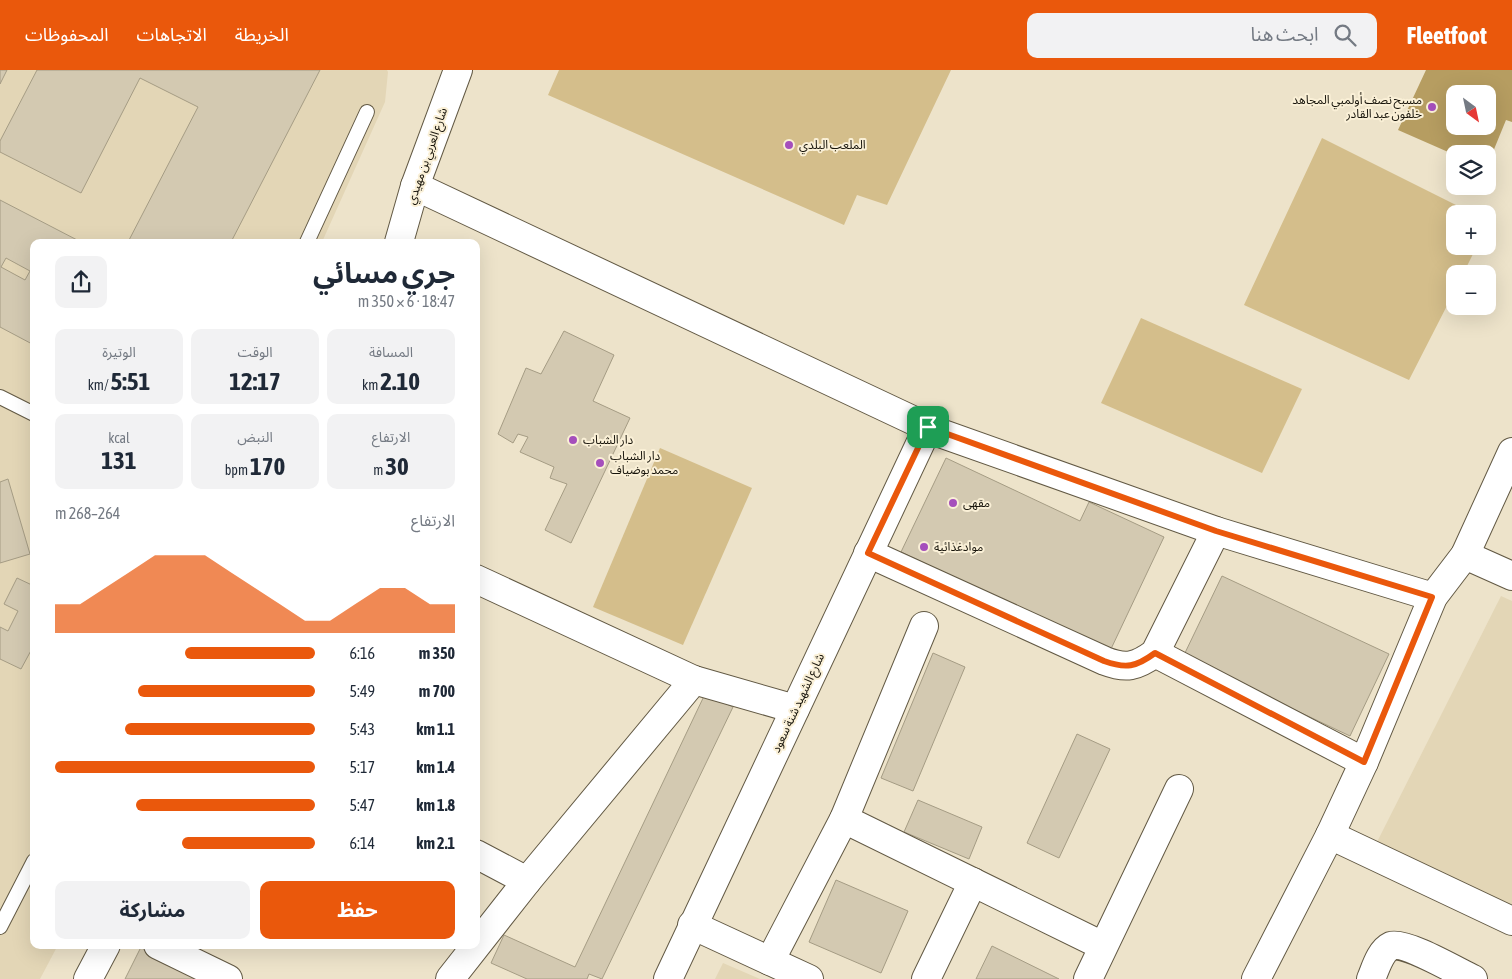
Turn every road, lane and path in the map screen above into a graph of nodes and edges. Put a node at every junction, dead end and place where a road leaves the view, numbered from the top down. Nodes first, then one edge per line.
1 (458, 70) edge
2 (367, 112) dead end
3 (415, 186) junction
4 (308, 239) edge
5 (400, 239) edge
6 (0, 396) edge
7 (30, 412) edge
8 (928, 427) junction
9 (1512, 452) edge
10 (1216, 531) junction
11 (868, 553) junction
12 (1465, 555) junction
13 (1512, 576) edge
14 (480, 581) edge
15 (1432, 597) junction
16 (924, 626) dead end
17 (1155, 653) junction
18 (694, 680) junction
19 (795, 710) junction
20 (1364, 762) junction
21 (1179, 789) dead end
22 (844, 819) junction
23 (1330, 835) junction
24 (480, 856) edge
25 (30, 869) edge
26 (527, 881) junction
27 (973, 882) junction
28 (1512, 921) edge
29 (692, 925) junction
30 (0, 926) edge
31 (480, 941) edge
32 (1103, 946) junction
33 (104, 949) edge
34 (166, 949) edge
35 (474, 949) edge
36 (770, 961) junction
37 (88, 979) edge
38 (228, 979) edge
39 (450, 979) edge
40 (668, 979) edge
41 (809, 979) edge
42 (926, 979) edge
43 (1088, 979) edge
44 (1256, 979) edge
45 (1371, 979) edge
46 (1473, 979) edge

1 - 3 street, شارع العربي بن مهيدي
2 - 4 lane
3 - 5 street, شارع العربي بن مهيدي
3 - 8 street
6 - 7 lane
8 - 10 street
8 - 11 street, شارع الشهيد شنة سعود
9 - 12 street
10 - 15 street
10 - 17 street
11 - 17 street
11 - 19 street, شارع الشهيد شنة سعود
12 - 13 street
12 - 15 street
14 - 18 street
15 - 20 street
16 - 22 street
17 - 20 street
18 - 19 street
18 - 26 street
19 - 29 street, شارع الشهيد شنة سعود
20 - 23 street
21 - 32 street
22 - 27 street
22 - 36 street
23 - 28 street
23 - 44 street
24 - 26 street
25 - 30 lane
26 - 31 street
27 - 32 street
27 - 42 street
29 - 36 street
29 - 40 street, شارع الشهيد شنة سعود
32 - 43 street
33 - 37 street
34 - 38 street
35 - 39 street
36 - 41 street
45 - 46 street

